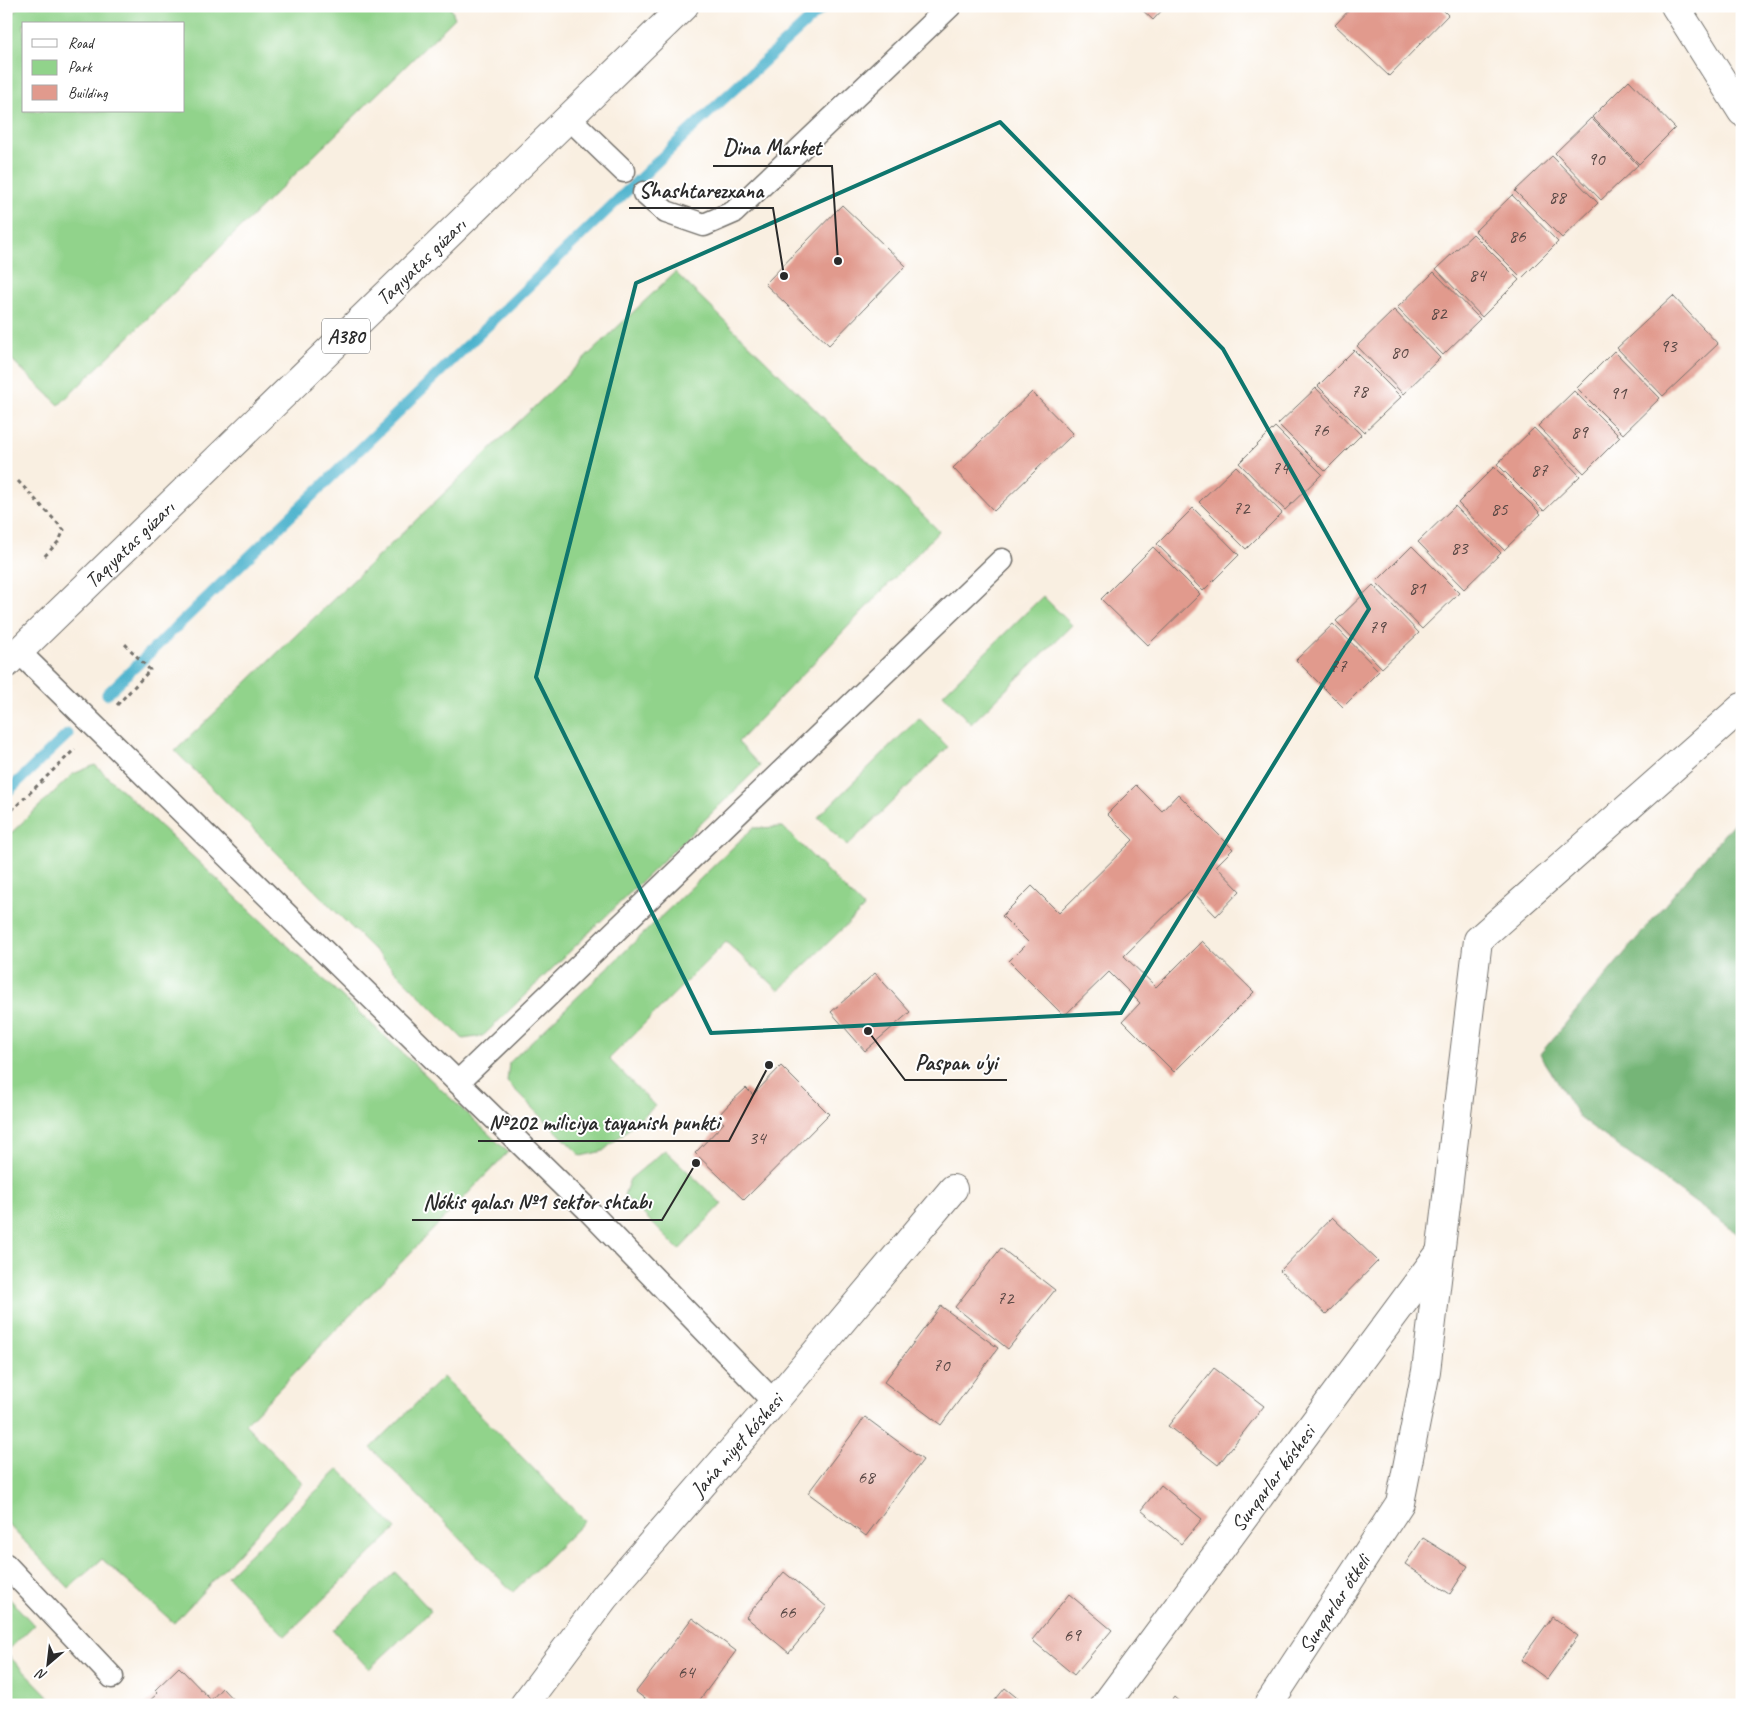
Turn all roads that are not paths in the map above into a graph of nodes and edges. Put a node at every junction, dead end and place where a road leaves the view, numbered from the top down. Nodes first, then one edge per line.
1 (684, 6) edge
2 (950, 6) edge
3 (1676, 6) edge
4 (1742, 112) edge
5 (569, 118) junction
6 (624, 171) dead end
7 (644, 193) dead end
8 (1002, 560) dead end
9 (12, 658) edge
10 (1742, 707) edge
11 (458, 1082) junction
12 (953, 1189) dead end
13 (1441, 1252) junction
14 (774, 1402) junction
15 (6, 1565) edge
16 (112, 1677) dead end
17 (524, 1705) edge
18 (1105, 1705) edge
19 (1268, 1705) edge

1 - 5 main road, Taqıyatas gúzarı / A380
2 - 7 lane
3 - 4 main road
5 - 6 lane
5 - 9 main road, Taqıyatas gúzarı / A380
8 - 11 lane
9 - 11 lane
10 - 13 main road
11 - 14 lane
12 - 14 main road, Jańa niyet kóshesi
13 - 18 main road, Sunqarlar kóshesi
13 - 19 main road, Sunqarlar ótkeli
14 - 17 main road, Jańa niyet kóshesi
15 - 16 lane

